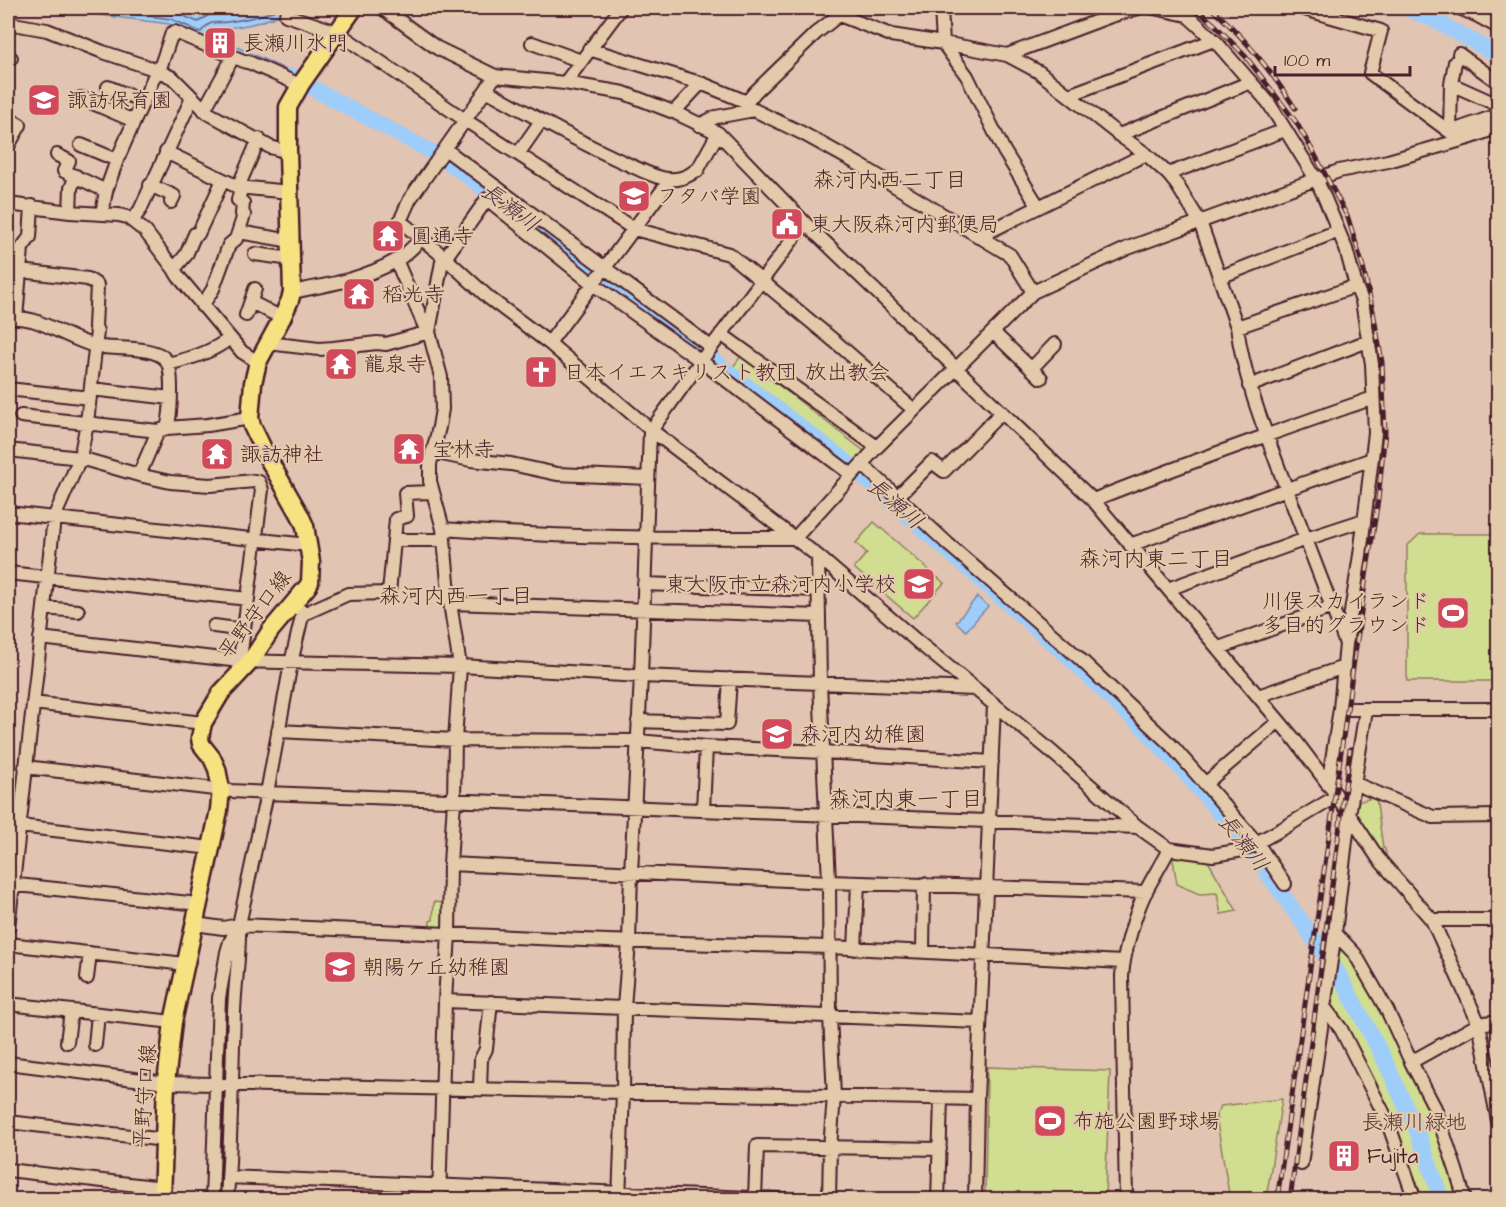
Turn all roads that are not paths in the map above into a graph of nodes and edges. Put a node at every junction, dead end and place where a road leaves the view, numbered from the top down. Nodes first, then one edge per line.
1 (354, 8) edge
2 (382, 8) edge
3 (621, 8) edge
4 (941, 8) edge
5 (1137, 8) edge
6 (1154, 8) edge
7 (1301, 8) edge
8 (1459, 8) edge
9 (839, 11) edge
10 (1481, 12) edge
11 (286, 15) dead end
12 (8, 23) edge
13 (1498, 27) edge
14 (336, 32) junction
15 (1214, 40) junction
16 (532, 43) dead end
17 (943, 43) junction
18 (589, 49) junction
19 (1007, 55) junction
20 (233, 57) junction
21 (581, 61) junction
22 (158, 71) junction
23 (495, 76) junction
24 (1251, 82) junction
25 (1498, 82) edge
26 (302, 83) junction
27 (565, 83) junction
28 (700, 84) junction
29 (1451, 84) junction
30 (108, 87) dead end
31 (486, 90) junction
32 (1069, 95) junction
33 (81, 98) dead end
34 (192, 98) junction
35 (143, 101) junction
36 (1498, 105) edge
37 (746, 107) junction
38 (204, 110) junction
39 (674, 112) junction
40 (1498, 115) edge
41 (8, 118) edge
42 (465, 120) junction
43 (541, 120) junction
44 (134, 121) junction
45 (699, 124) junction
46 (1498, 127) edge
47 (1285, 130) junction
48 (1450, 132) junction
49 (718, 133) junction
50 (1119, 135) junction
51 (259, 139) junction
52 (81, 145) dead end
53 (8, 146) edge
54 (166, 152) junction
55 (288, 152) junction
56 (441, 154) junction
57 (518, 154) junction
58 (1146, 154) junction
59 (57, 155) dead end
60 (117, 160) junction
61 (1168, 174) junction
62 (76, 176) junction
63 (1316, 179) junction
64 (223, 180) junction
65 (670, 180) junction
66 (150, 185) junction
67 (240, 187) junction
68 (106, 191) junction
69 (290, 192) junction
70 (174, 196) dead end
71 (8, 204) edge
72 (32, 206) junction
73 (1038, 206) junction
74 (69, 212) junction
75 (102, 214) junction
76 (132, 221) junction
77 (1200, 222) junction
78 (805, 223) junction
79 (634, 229) junction
80 (1338, 231) junction
81 (239, 232) junction
82 (978, 237) junction
83 (422, 238) junction
84 (291, 241) junction
85 (255, 254) dead end
86 (444, 257) junction
87 (291, 260) junction
88 (396, 261) junction
89 (605, 267) junction
90 (16, 268) edge
91 (174, 269) junction
92 (1220, 277) junction
93 (761, 281) junction
94 (593, 284) junction
95 (1356, 286) junction
96 (255, 289) dead end
97 (292, 292) junction
98 (1033, 292) junction
99 (251, 302) junction
100 (202, 306) junction
101 (246, 315) dead end
102 (12, 317) edge
103 (282, 318) junction
104 (1237, 327) junction
105 (429, 332) junction
106 (994, 333) junction
107 (721, 334) junction
108 (230, 338) junction
109 (1368, 341) junction
110 (268, 343) junction
111 (549, 343) junction
112 (1055, 344) dead end
113 (95, 346) junction
114 (711, 347) junction
115 (701, 360) junction
116 (258, 362) junction
117 (168, 364) junction
118 (957, 369) junction
119 (1031, 369) junction
120 (1041, 378) dead end
121 (1249, 386) junction
122 (8, 389) edge
123 (90, 393) junction
124 (171, 398) junction
125 (1373, 398) junction
126 (914, 410) junction
127 (1002, 412) junction
128 (21, 416) dead end
129 (250, 418) junction
130 (87, 423) junction
131 (163, 430) junction
132 (651, 430) junction
133 (1267, 435) junction
134 (877, 447) junction
135 (8, 450) edge
136 (432, 452) junction
137 (80, 458) junction
138 (1372, 459) junction
139 (862, 465) junction
140 (139, 475) junction
141 (852, 475) junction
142 (648, 478) junction
143 (1287, 489) junction
144 (432, 492) junction
145 (897, 497) junction
146 (1093, 500) junction
147 (8, 513) edge
148 (54, 518) junction
149 (1364, 520) junction
150 (443, 535) junction
151 (645, 538) junction
152 (795, 538) junction
153 (1306, 539) junction
154 (255, 540) junction
155 (394, 540) junction
156 (308, 545) junction
157 (1131, 545) junction
158 (818, 556) junction
159 (8, 573) edge
160 (46, 578) junction
161 (644, 584) junction
162 (1168, 589) junction
163 (818, 590) junction
164 (248, 599) junction
165 (450, 603) junction
166 (1332, 607) junction
167 (44, 608) junction
168 (298, 609) junction
169 (78, 611) dead end
170 (643, 611) junction
171 (819, 616) junction
172 (214, 626) dead end
173 (244, 630) junction
174 (40, 638) junction
175 (1346, 644) junction
176 (1219, 648) junction
177 (291, 663) junction
178 (243, 666) junction
179 (460, 666) junction
180 (1344, 667) junction
181 (641, 676) junction
182 (730, 679) junction
183 (819, 683) junction
184 (975, 688) junction
185 (1258, 696) junction
186 (33, 703) junction
187 (994, 705) junction
188 (1340, 709) junction
189 (1366, 710) junction
190 (1498, 710) edge
191 (639, 721) junction
192 (1279, 722) junction
193 (202, 723) junction
194 (278, 731) junction
195 (455, 740) junction
196 (638, 741) junction
197 (706, 747) junction
198 (823, 752) junction
199 (992, 762) junction
200 (25, 767) junction
201 (1354, 783) junction
202 (1205, 784) junction
203 (1328, 784) junction
204 (221, 789) junction
205 (267, 793) junction
206 (1336, 796) junction
207 (454, 801) junction
208 (634, 808) junction
209 (703, 810) junction
210 (825, 814) junction
211 (1349, 815) junction
212 (1498, 816) edge
213 (989, 822) junction
214 (19, 826) junction
215 (1138, 827) junction
216 (1257, 843) junction
217 (212, 848) junction
218 (1169, 849) junction
219 (450, 864) junction
220 (631, 873) junction
221 (829, 882) junction
222 (858, 883) junction
223 (924, 884) junction
224 (1285, 884) dead end
225 (10, 885) edge
226 (986, 886) junction
227 (1146, 892) junction
228 (200, 904) junction
229 (1432, 920) junction
230 (1498, 920) edge
231 (195, 924) junction
232 (239, 925) junction
233 (8, 928) edge
234 (1335, 933) junction
235 (449, 934) junction
236 (629, 942) junction
237 (8, 944) edge
238 (830, 947) junction
239 (855, 949) junction
240 (923, 952) junction
241 (90, 953) junction
242 (983, 955) junction
243 (1123, 962) junction
244 (185, 964) junction
245 (87, 978) dead end
246 (445, 1000) junction
247 (491, 1002) junction
248 (8, 1004) edge
249 (1324, 1007) junction
250 (624, 1008) junction
251 (71, 1011) junction
252 (98, 1014) junction
253 (830, 1016) junction
254 (1498, 1021) edge
255 (173, 1022) junction
256 (980, 1022) junction
257 (1479, 1024) junction
258 (67, 1042) dead end
259 (95, 1046) dead end
260 (1411, 1062) junction
261 (8, 1063) edge
262 (166, 1083) junction
263 (216, 1084) junction
264 (233, 1085) junction
265 (444, 1088) junction
266 (480, 1089) junction
267 (623, 1092) junction
268 (834, 1096) junction
269 (941, 1098) junction
270 (977, 1099) junction
271 (1498, 1117) edge
272 (8, 1122) edge
273 (165, 1140) junction
274 (830, 1148) junction
275 (940, 1149) junction
276 (1301, 1164) dead end
277 (8, 1170) edge
278 (228, 1177) junction
279 (440, 1185) junction
280 (162, 1194) edge
281 (619, 1196) edge
282 (755, 1198) junction
283 (213, 1200) edge
284 (227, 1200) edge
285 (439, 1200) edge
286 (803, 1200) edge
287 (829, 1200) edge
288 (938, 1200) edge
289 (975, 1200) edge
290 (1126, 1200) edge
291 (1415, 1200) edge
292 (1465, 1200) edge

1 - 14 main road, 平野守口線
2 - 23 street
3 - 18 street
4 - 17 street
5 - 19 street
6 - 15 street
7 - 48 street
8 - 10 street
9 - 17 street
9 - 37 street
10 - 13 street
11 - 14 street
12 - 22 street
14 - 26 main road, 平野守口線
14 - 42 street
15 - 24 street
15 - 32 street
16 - 21 street
17 - 19 street
17 - 73 street
18 - 21 street
18 - 28 street
19 - 32 street
20 - 22 street
20 - 26 street
20 - 38 street
21 - 27 street
22 - 34 street
22 - 35 street
23 - 27 street
23 - 31 street
24 - 47 street
24 - 50 street
25 - 29 street
26 - 55 main road, 平野守口線
27 - 39 street
28 - 37 street
28 - 39 street
29 - 36 street
29 - 48 street
30 - 35 street
31 - 42 street
31 - 43 street
32 - 50 street
33 - 44 street
34 - 38 street
34 - 54 street
35 - 44 street
37 - 45 street
37 - 82 street
38 - 51 street
39 - 45 street
40 - 48 street
41 - 53 street
42 - 56 street
42 - 57 street
43 - 57 street
43 - 65 street
44 - 60 street
45 - 49 street
46 - 63 street
47 - 61 street
47 - 63 street
49 - 65 street
49 - 78 street
50 - 58 street
51 - 55 street
51 - 67 street
52 - 60 street
54 - 64 street
54 - 66 street
55 - 69 main road, 平野守口線
56 - 83 street
56 - 89 street
57 - 79 street
58 - 61 street
58 - 73 street
59 - 62 street
60 - 68 street
61 - 77 street
62 - 68 street
62 - 74 street
63 - 77 street
63 - 80 street
64 - 67 street
64 - 91 street
65 - 79 street
66 - 70 street
66 - 76 street
67 - 69 street
67 - 81 street
68 - 75 street
69 - 84 main road, 平野守口線
71 - 72 street
72 - 74 street
72 - 90 street
73 - 82 street
74 - 75 street
75 - 76 street
76 - 91 street
77 - 92 street
77 - 98 street
78 - 93 street
78 - 118 street
79 - 89 street
79 - 93 street
80 - 92 street
80 - 95 street
81 - 84 street
81 - 100 street
82 - 98 street
83 - 86 street
83 - 88 street
84 - 87 main road, 平野守口線
85 - 87 street
86 - 94 street
86 - 105 street
86 - 111 street
87 - 97 main road, 平野守口線
88 - 97 street
88 - 105 street
89 - 94 street
89 - 114 street
90 - 102 street
90 - 113 street
91 - 100 street
92 - 104 street
93 - 107 street
93 - 126 street
94 - 111 street
94 - 115 street
95 - 104 street
95 - 109 street
96 - 99 street
97 - 103 main road, 平野守口線
98 - 106 street
99 - 101 street
99 - 103 street
100 - 108 street
102 - 113 street
103 - 110 main road, 平野守口線
104 - 121 street
105 - 110 street
105 - 136 street
106 - 118 street
106 - 119 street
107 - 114 street
107 - 134 street
108 - 116 street
108 - 117 street
109 - 121 street
109 - 125 street
110 - 116 main road, 平野守口線
111 - 132 street
112 - 119 street
113 - 117 street
113 - 123 street
114 - 115 street
115 - 132 street
115 - 141 street
116 - 129 main road, 平野守口線
117 - 124 street
118 - 126 street
118 - 127 street
119 - 120 street
121 - 133 street
122 - 123 street
123 - 124 street
123 - 130 street
124 - 131 street
125 - 133 street
125 - 138 street
126 - 134 street
127 - 145 street
127 - 146 street
128 - 130 street
129 - 131 street
129 - 156 main road, 平野守口線
130 - 131 street
130 - 137 street
131 - 140 street
132 - 142 street
132 - 152 street
133 - 143 street
133 - 146 street
134 - 139 street
135 - 137 street
136 - 142 street
136 - 144 street
137 - 140 street
137 - 148 street
138 - 143 street
138 - 149 street
139 - 141 street
139 - 145 street
140 - 154 street
141 - 152 street
142 - 151 street
143 - 153 street
143 - 157 street
144 - 150 street
144 - 155 street
145 - 202 street
146 - 157 street
147 - 148 street
148 - 154 street
148 - 160 street
149 - 153 street
149 - 175 street
150 - 151 street
150 - 155 street
150 - 165 street
151 - 152 street
151 - 161 street
152 - 158 street
153 - 162 street
153 - 166 street
154 - 156 street
154 - 164 street
155 - 168 street
156 - 168 main road, 平野守口線
157 - 162 street
158 - 163 street
158 - 184 street
159 - 160 street
160 - 164 street
160 - 167 street
161 - 163 street
161 - 170 street
162 - 176 street
163 - 171 street
164 - 173 street
165 - 170 street
165 - 179 street
166 - 175 street
166 - 176 street
167 - 169 street
167 - 174 street
168 - 177 street
168 - 178 main road, 平野守口線
170 - 171 street
170 - 181 street
171 - 183 street
172 - 173 street
173 - 178 street
174 - 178 street
174 - 186 street
175 - 180 street
176 - 185 street
177 - 178 street
177 - 179 street
177 - 194 street
178 - 193 main road, 平野守口線
179 - 181 street
179 - 195 street
180 - 185 street
180 - 188 street
181 - 182 street
181 - 191 street
182 - 183 street
182 - 191 street
183 - 184 street
183 - 198 street
184 - 187 street
185 - 192 street
186 - 193 street
186 - 200 street
187 - 199 street
187 - 215 street
188 - 189 street
188 - 203 street
189 - 190 street
189 - 201 street
191 - 196 street
192 - 202 street
192 - 203 street
193 - 204 main road, 平野守口線
194 - 195 street
194 - 205 street
195 - 196 street
195 - 207 street
196 - 197 street
196 - 208 street
197 - 198 street
197 - 209 street
198 - 199 street
198 - 210 street
199 - 213 street
200 - 204 street
200 - 214 street
201 - 211 street
201 - 212 street
202 - 216 street
203 - 206 street
204 - 205 street
204 - 217 main road, 平野守口線
205 - 207 street
205 - 232 street
206 - 211 street
206 - 216 street
207 - 208 street
207 - 219 street
208 - 209 street
208 - 220 street
209 - 210 street
210 - 213 street
210 - 221 street
211 - 229 street
211 - 234 street
213 - 215 street
213 - 226 street
214 - 217 street
214 - 225 street
215 - 218 street
216 - 218 street
216 - 224 street
217 - 228 main road, 平野守口線
218 - 227 street
219 - 220 street
219 - 235 street
220 - 221 street
220 - 236 street
221 - 222 street
221 - 238 street
222 - 223 street
222 - 239 street
223 - 226 street
223 - 240 street
225 - 228 street
225 - 233 street
226 - 227 street
226 - 242 street
227 - 243 street
228 - 231 main road, 平野守口線
229 - 230 street
229 - 257 street
231 - 232 street
231 - 244 main road, 平野守口線
232 - 235 street
232 - 263 street
232 - 264 street
234 - 249 street
234 - 260 street
235 - 236 street
235 - 246 street
236 - 238 street
236 - 250 street
237 - 241 street
238 - 239 street
238 - 253 street
239 - 240 street
240 - 242 street
241 - 244 street
241 - 245 street
242 - 243 street
242 - 256 street
243 - 290 street
244 - 255 main road, 平野守口線
246 - 247 street
246 - 265 street
247 - 250 street
247 - 266 street
248 - 251 street
249 - 276 street
249 - 291 street
250 - 253 street
250 - 267 street
251 - 252 street
251 - 258 street
252 - 255 street
252 - 259 street
253 - 256 street
253 - 268 street
254 - 257 street
255 - 262 main road, 平野守口線
256 - 270 street
257 - 260 street
257 - 271 street
260 - 292 street
261 - 262 street
262 - 263 street
262 - 273 main road, 平野守口線
263 - 264 street
263 - 283 street
264 - 265 street
264 - 278 street
265 - 266 street
265 - 279 street
266 - 267 street
267 - 268 street
267 - 281 street
268 - 269 street
268 - 274 street
269 - 270 street
269 - 275 street
270 - 289 street
272 - 273 street
273 - 280 main road, 平野守口線
274 - 275 street
274 - 282 street
274 - 287 street
275 - 288 street
277 - 280 street
278 - 279 street
278 - 284 street
279 - 281 street
279 - 285 street
281 - 282 street
282 - 286 street

